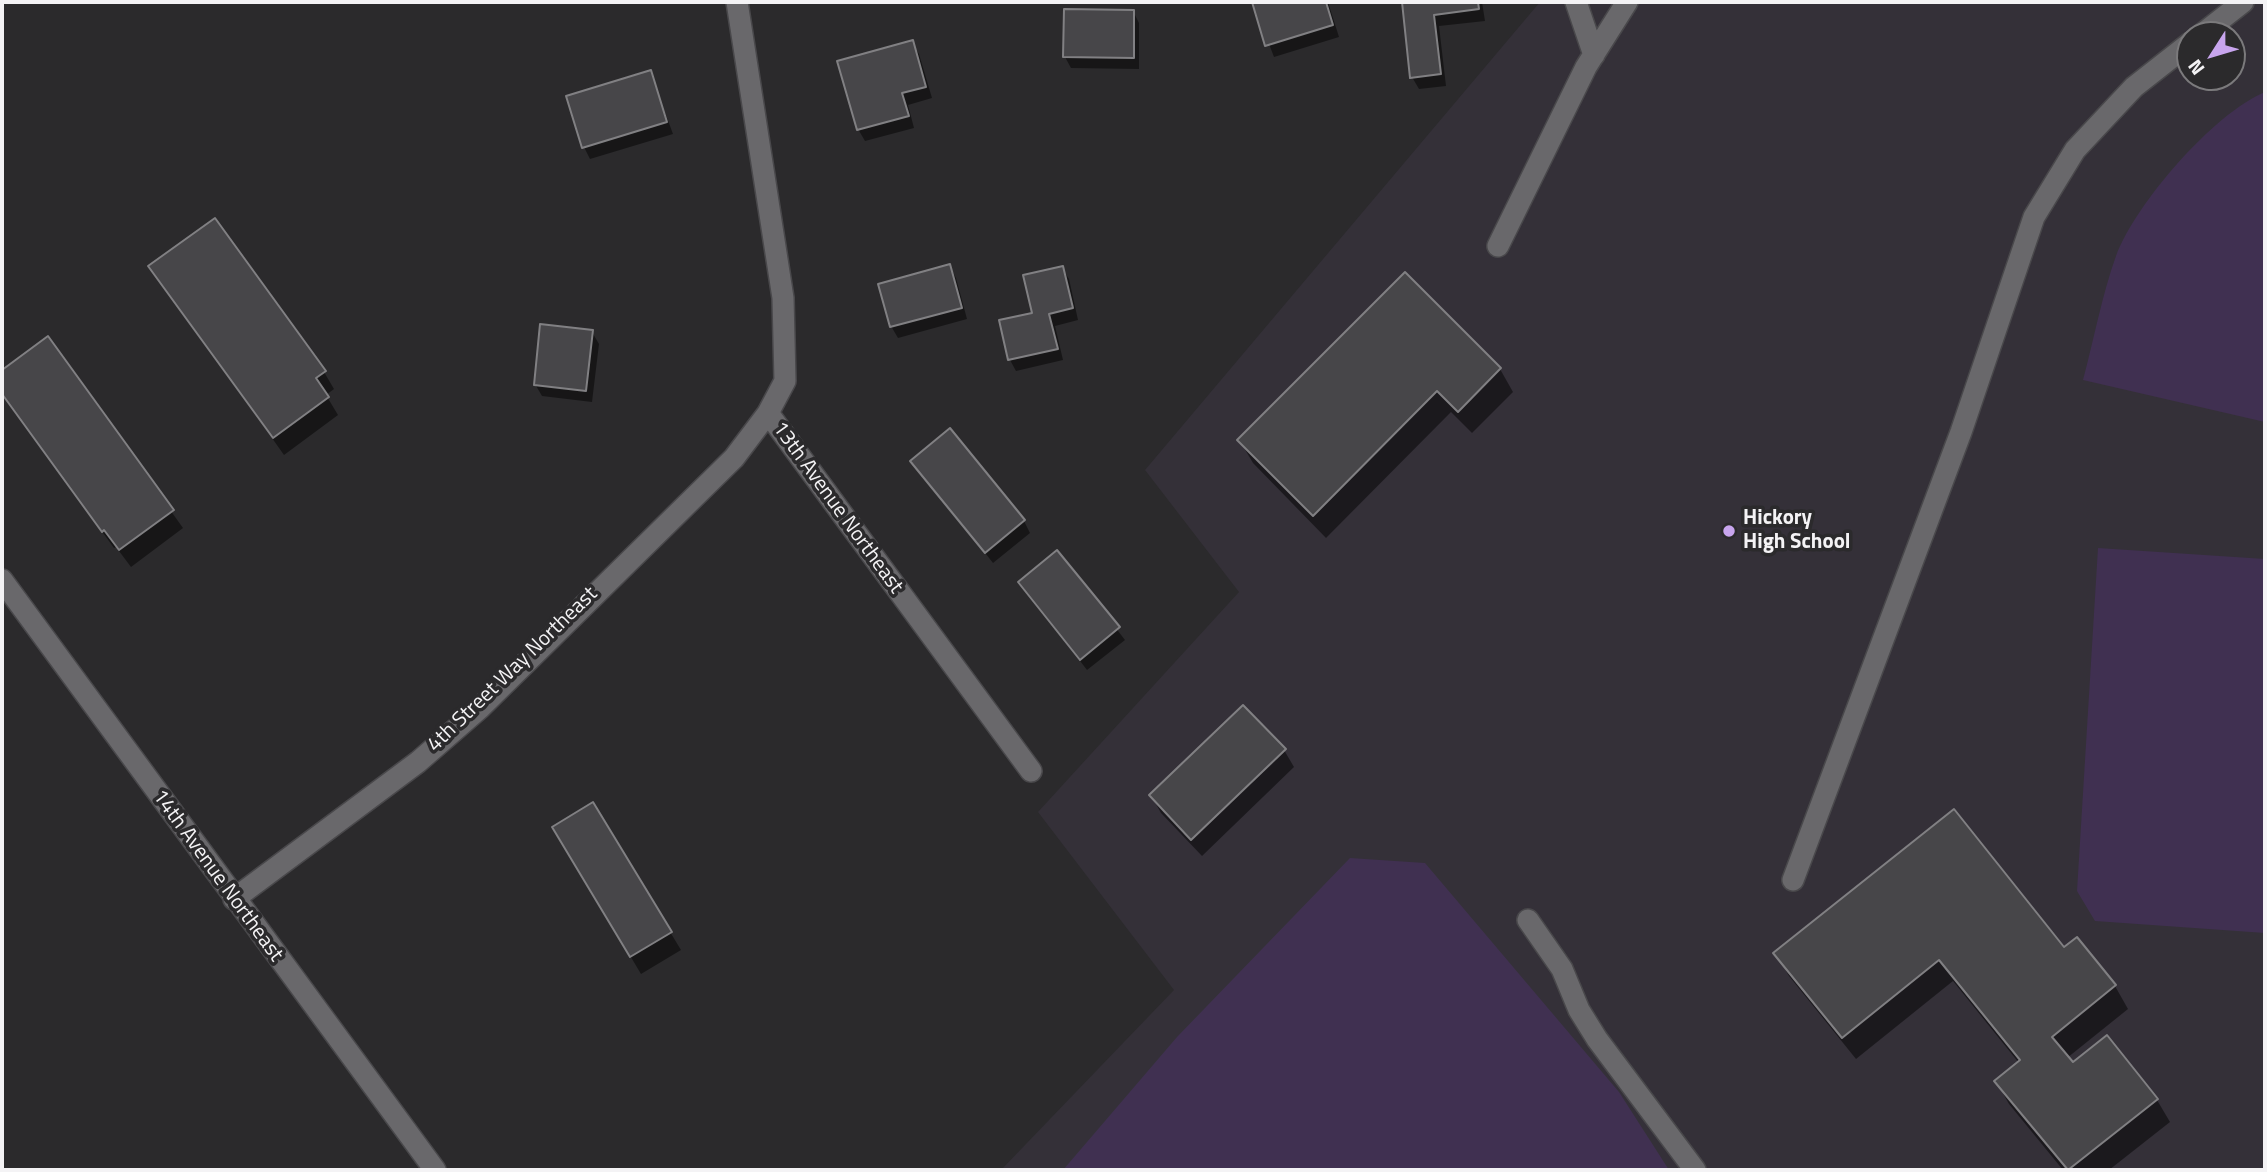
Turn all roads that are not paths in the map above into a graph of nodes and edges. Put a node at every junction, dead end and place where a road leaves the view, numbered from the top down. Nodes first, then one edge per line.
1 (737, 2) edge
2 (1576, 2) edge
3 (1627, 2) edge
4 (2244, 2) edge
5 (2219, 21) edge
6 (2176, 54) edge
7 (1594, 55) junction
8 (1498, 246) dead end
9 (768, 413) junction
10 (2, 580) edge
11 (1031, 771) dead end
12 (1793, 880) dead end
13 (234, 899) junction
14 (1528, 920) dead end
15 (435, 1170) edge
16 (1695, 1170) edge

1 - 9 street, 13th Avenue Northeast
2 - 7 street
3 - 7 street
4 - 5 street
6 - 12 street
7 - 8 street
9 - 11 street, 13th Avenue Northeast
9 - 13 street, 4th Street Way Northeast
10 - 13 street, 14th Avenue Northeast
13 - 15 street, 14th Avenue Northeast
14 - 16 street

